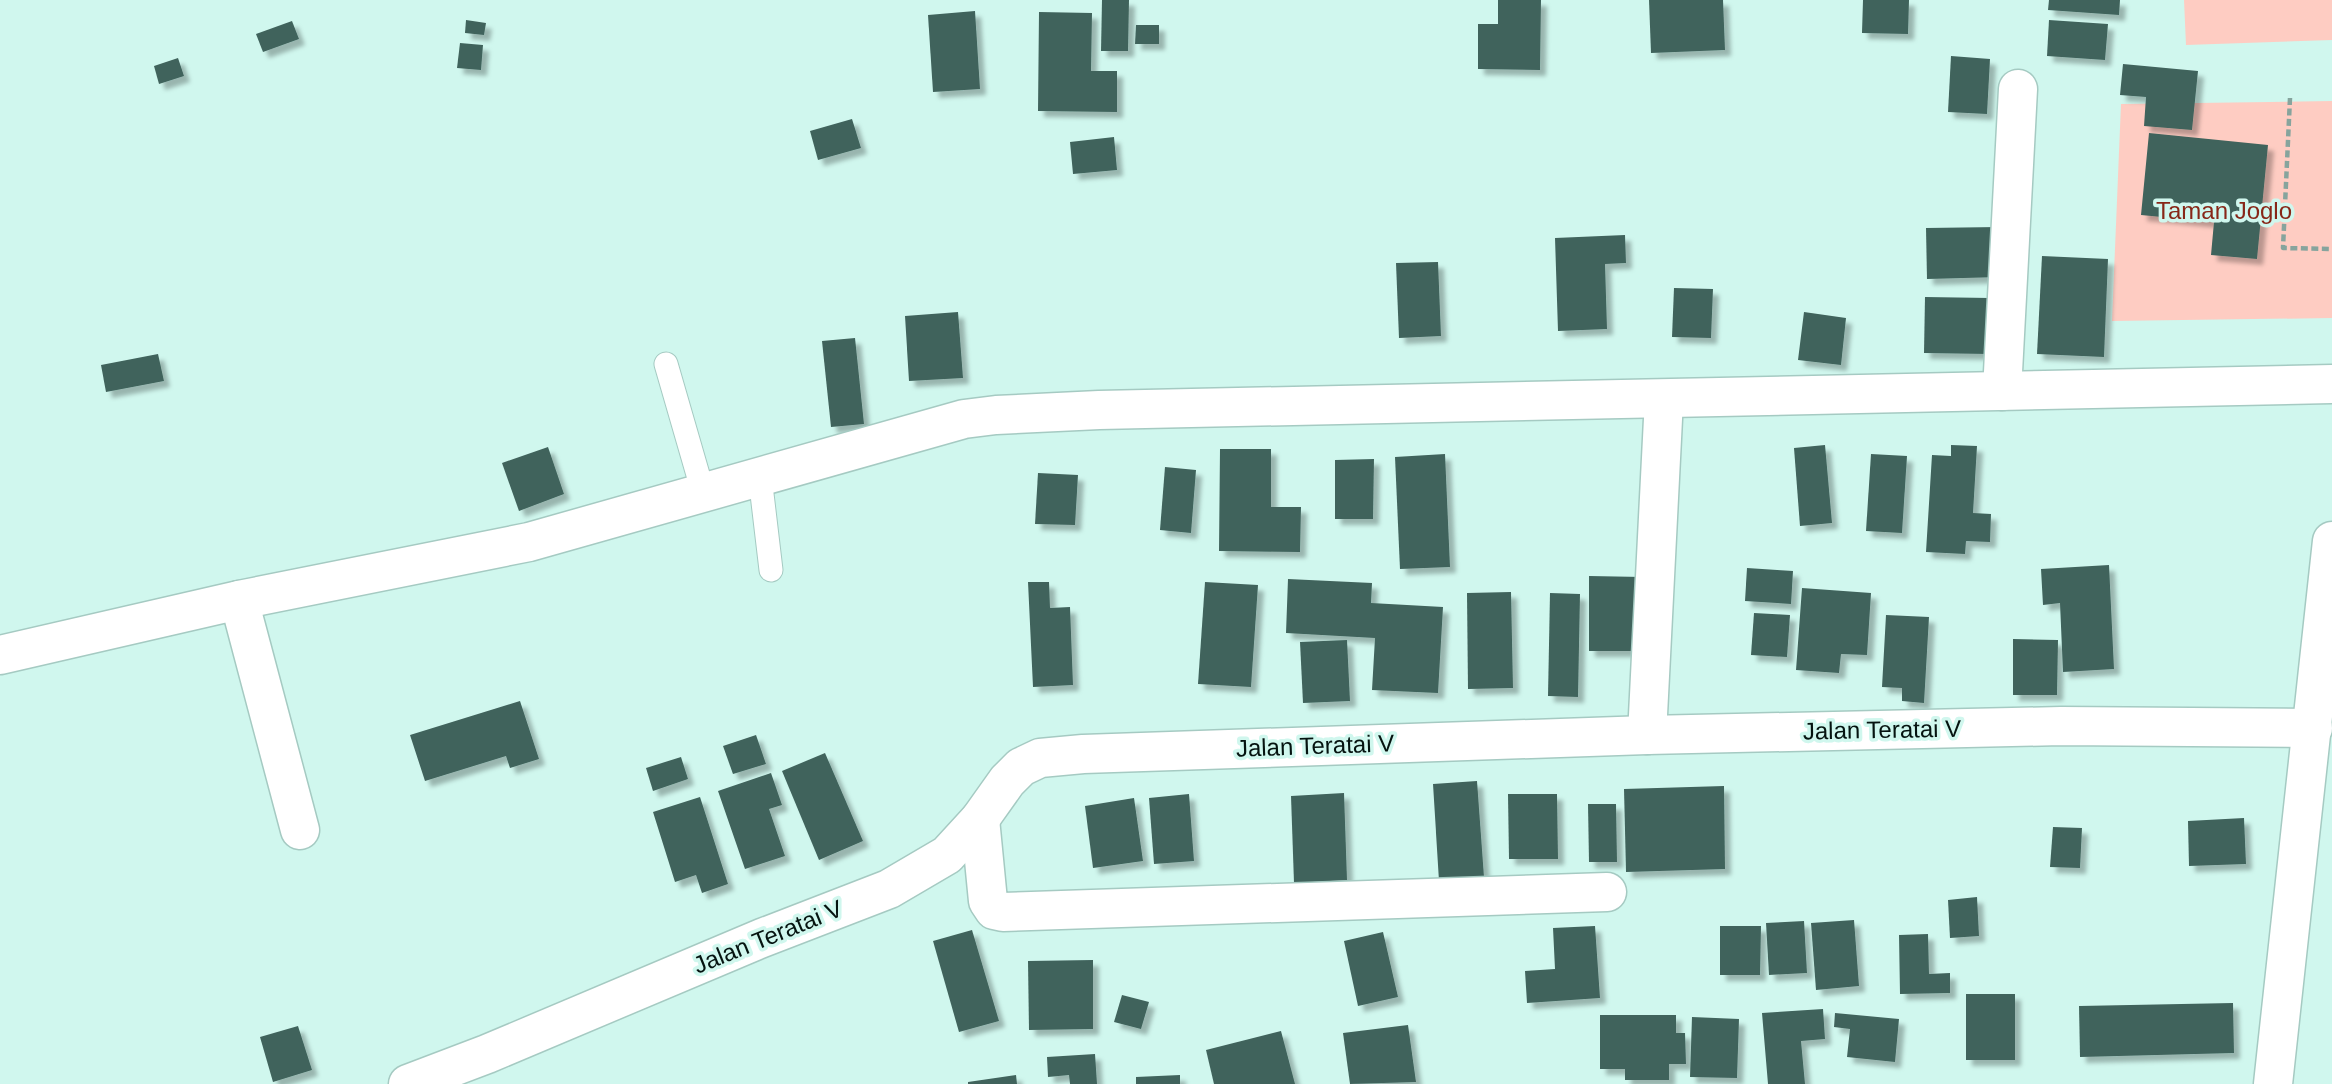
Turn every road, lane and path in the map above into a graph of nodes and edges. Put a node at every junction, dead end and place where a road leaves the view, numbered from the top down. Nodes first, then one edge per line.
1 (2018, 89) dead end
2 (2290, 99) dead end
3 (2332, 249) edge
4 (666, 364) dead end
5 (2332, 384) edge
6 (2002, 391) junction
7 (1664, 398) junction
8 (760, 477) junction
9 (703, 492) junction
10 (2332, 541) edge
11 (771, 570) dead end
12 (239, 600) junction
13 (0, 655) edge
14 (2313, 728) junction
15 (1647, 735) junction
16 (980, 819) junction
17 (300, 830) dead end
18 (1607, 892) dead end
19 (421, 1082) edge
20 (2273, 1084) edge

1 - 6 street
2 - 3 path
4 - 9 lane
5 - 6 street
6 - 7 street
7 - 8 street
7 - 15 street
8 - 9 street
8 - 11 lane
9 - 12 street
10 - 14 street
12 - 13 street
12 - 17 street
14 - 15 street, Jalan Teratai V
14 - 20 street
15 - 16 street, Jalan Teratai V
16 - 18 street
16 - 19 street, Jalan Teratai V

